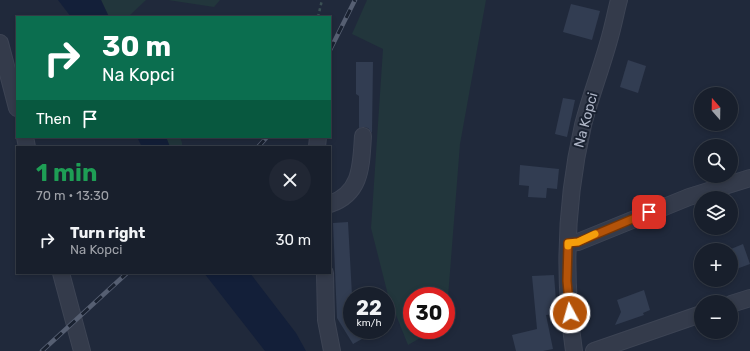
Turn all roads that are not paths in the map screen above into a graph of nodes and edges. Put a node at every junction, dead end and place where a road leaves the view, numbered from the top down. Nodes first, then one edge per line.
1 (619, 0) edge
2 (0, 43) edge
3 (3, 69) edge
4 (16, 105) edge
5 (363, 136) dead end
6 (750, 178) edge
7 (331, 204) edge
8 (568, 243) junction
9 (61, 274) edge
10 (325, 274) edge
11 (750, 298) edge
12 (738, 302) edge
13 (694, 316) edge
14 (82, 351) edge
15 (332, 351) edge
16 (574, 351) edge
17 (594, 351) edge

1 - 8 street, Na Kopci
2 - 3 street
3 - 4 street
5 - 7 street
6 - 8 street
8 - 16 street, Na Kopci
9 - 14 street
10 - 15 street
11 - 12 street
13 - 17 street

